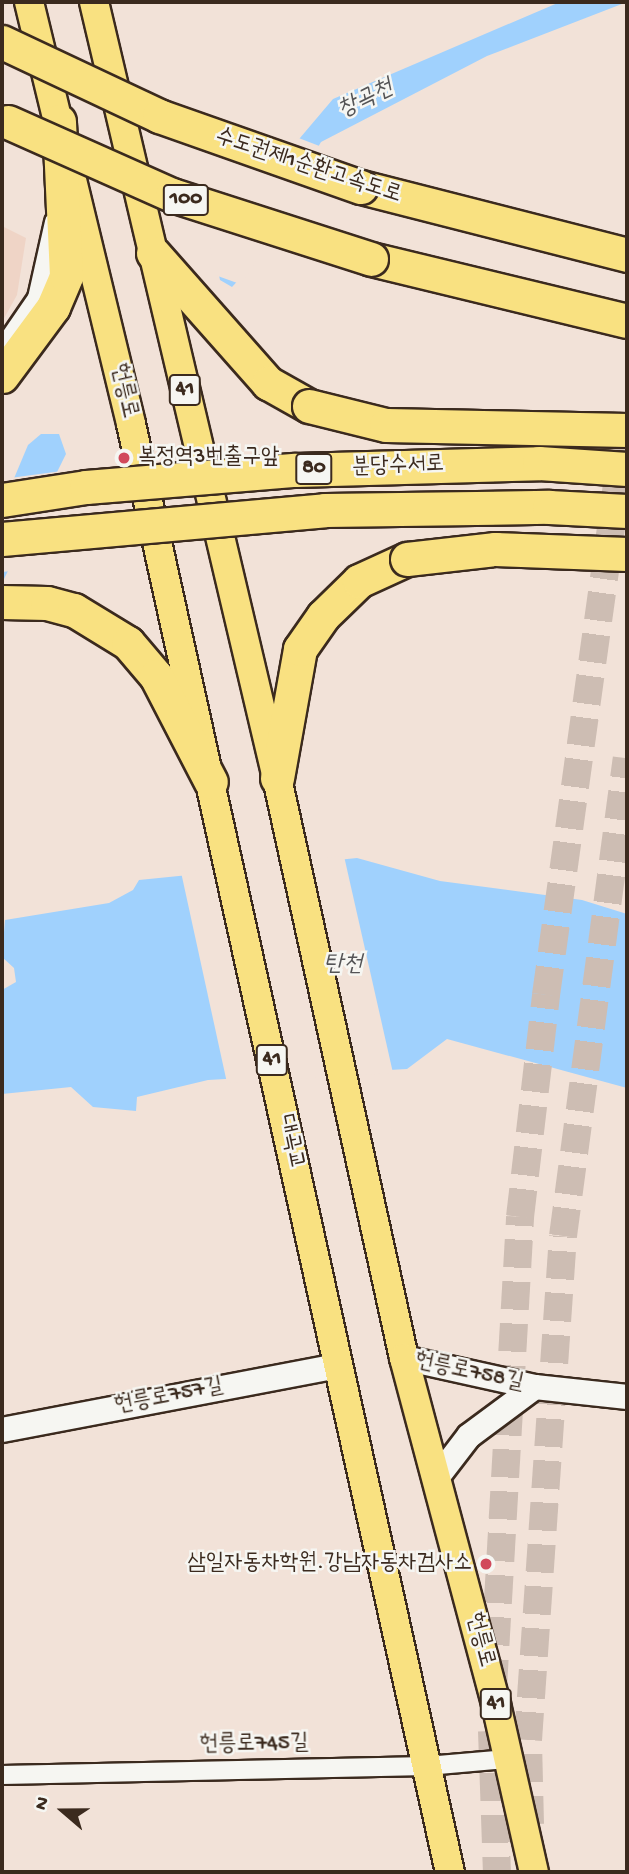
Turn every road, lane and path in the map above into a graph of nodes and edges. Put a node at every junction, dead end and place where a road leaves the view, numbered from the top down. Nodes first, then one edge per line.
1 (29, 2) edge
2 (94, 2) edge
3 (2, 42) edge
4 (5, 121) edge
5 (59, 121) junction
6 (62, 189) junction
7 (153, 253) junction
8 (627, 255) edge
9 (627, 321) edge
10 (2, 349) edge
11 (2, 376) edge
12 (627, 430) edge
13 (627, 469) edge
14 (2, 500) edge
15 (627, 511) edge
16 (2, 539) edge
17 (627, 554) edge
18 (2, 603) edge
19 (277, 778) junction
20 (211, 782) junction
21 (404, 1358) junction
22 (337, 1366) junction
23 (535, 1387) junction
24 (627, 1398) edge
25 (2, 1430) edge
26 (436, 1479) junction
27 (508, 1759) junction
28 (427, 1766) junction
29 (2, 1775) edge
30 (450, 1872) edge
31 (534, 1872) edge

1 - 5 main road, 헌릉로 / 41
2 - 7 main road, 41
3 - 8 highway, 수도권제1순환고속도로, bridge
4 - 9 highway, 100, bridge
5 - 6 highway
5 - 20 main road, 헌릉로 / 41
6 - 10 street
6 - 11 highway
7 - 12 highway, bridge
7 - 19 main road, 41
13 - 14 highway, 분당수서로 / 80, bridge
15 - 16 highway, 분당수서로 / 80, bridge
17 - 19 highway, bridge
18 - 20 highway
19 - 21 main road, 헌릉로 / 41
20 - 22 main road, 대곡교 / 41
21 - 23 street, 헌릉로758길
21 - 26 main road, 헌릉로 / 41
22 - 25 street, 헌릉로757길
22 - 28 main road, 41
23 - 24 street, 헌릉로758길
23 - 26 street, 헌릉로758길
26 - 27 main road, 헌릉로 / 41
27 - 28 street, 헌릉로745길
27 - 31 main road, 헌릉로 / 41
28 - 29 street, 헌릉로745길
28 - 30 main road, 41

